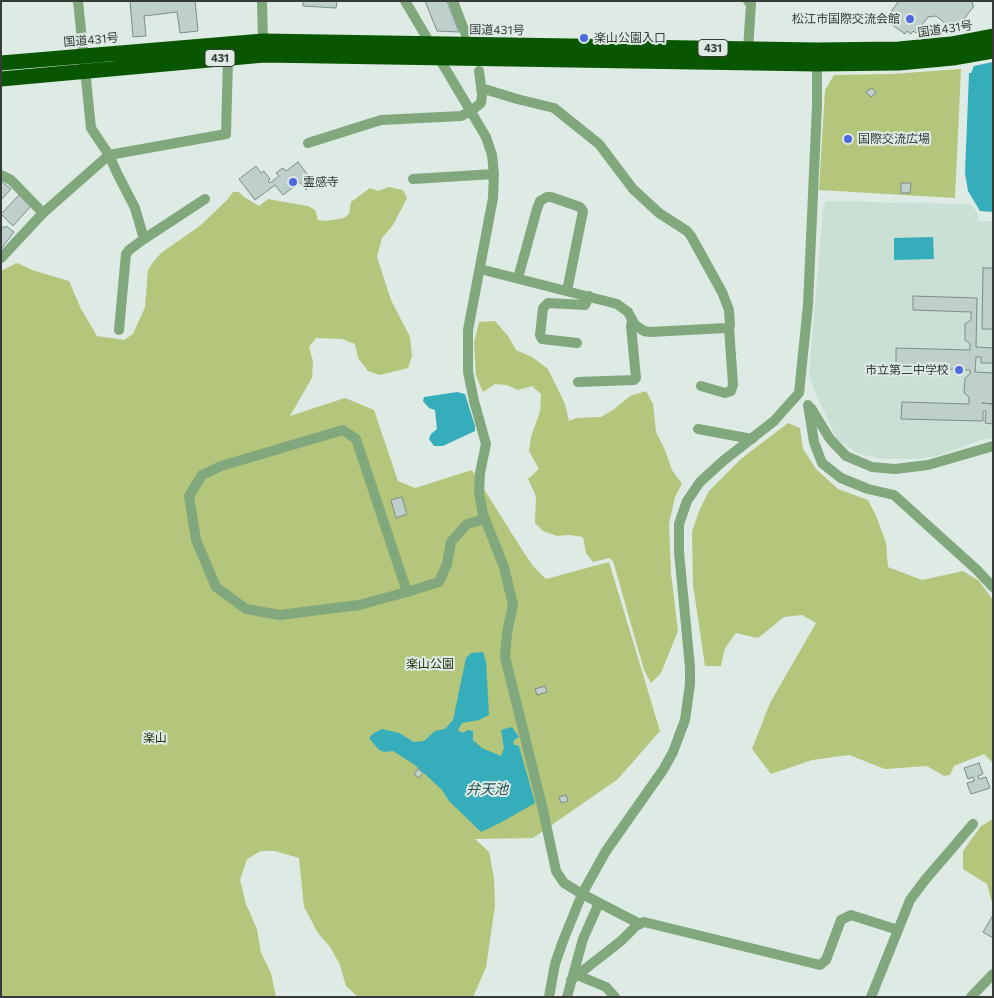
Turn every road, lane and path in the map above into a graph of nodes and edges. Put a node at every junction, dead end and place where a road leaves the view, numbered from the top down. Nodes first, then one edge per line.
1 (78, 1) edge
2 (262, 1) edge
3 (406, 1) edge
4 (453, 1) edge
5 (748, 1) edge
6 (466, 35) dead end
7 (993, 36) edge
8 (263, 41) junction
9 (431, 44) junction
10 (748, 49) junction
11 (993, 51) edge
12 (817, 57) junction
13 (228, 58) junction
14 (440, 59) junction
15 (1, 63) edge
16 (85, 63) junction
17 (479, 71) dead end
18 (1, 78) edge
19 (481, 88) junction
20 (470, 111) junction
21 (308, 143) dead end
22 (109, 155) junction
23 (494, 174) junction
24 (1, 175) edge
25 (413, 179) dead end
26 (205, 199) dead end
27 (43, 213) junction
28 (144, 239) junction
29 (1, 258) edge
30 (480, 269) junction
31 (518, 278) junction
32 (567, 291) junction
33 (589, 296) junction
34 (632, 321) junction
35 (729, 327) junction
36 (119, 330) dead end
37 (577, 343) dead end
38 (578, 382) dead end
39 (700, 386) dead end
40 (800, 393) junction
41 (808, 405) junction
42 (698, 428) dead end
43 (752, 439) junction
44 (993, 446) edge
45 (485, 519) junction
46 (993, 587) edge
47 (407, 592) junction
48 (973, 824) dead end
49 (582, 894) junction
50 (599, 903) junction
51 (640, 924) junction
52 (898, 930) junction
53 (993, 974) edge
54 (574, 977) junction
55 (549, 997) edge
56 (568, 997) edge
57 (615, 997) edge
58 (871, 997) edge
59 (971, 997) edge

1 - 16 street
2 - 8 street
3 - 9 street
4 - 6 street
5 - 10 street
7 - 12 highway, 国道431号 / 431
8 - 9 highway, 国道431号 / 431
8 - 16 highway, 国道431号 / 431
9 - 10 highway, 国道431号 / 431
9 - 14 street
10 - 12 highway, 国道431号 / 431
11 - 12 highway, 国道431号 / 431
12 - 14 highway, 国道431号 / 431
12 - 40 street
13 - 14 highway, 国道431号 / 431
13 - 16 highway, 国道431号 / 431
13 - 22 street
14 - 20 street
15 - 16 highway, 国道431号 / 431
16 - 18 highway, 国道431号 / 431
16 - 22 street
17 - 19 street
19 - 20 street
19 - 35 street
20 - 21 street
20 - 23 street
22 - 27 street
22 - 28 street
23 - 25 street
23 - 30 street
24 - 27 street
26 - 28 street
27 - 29 street
28 - 36 street
30 - 31 street
30 - 45 street
31 - 32 street
31 - 32 street
32 - 33 street
33 - 34 street
33 - 37 street
34 - 35 street
34 - 38 street
35 - 39 street
40 - 41 street
40 - 43 street
41 - 44 street
41 - 46 street
42 - 43 street
43 - 49 street
45 - 47 street
45 - 49 street
47 - 47 street
48 - 52 street
49 - 50 street
49 - 55 street
50 - 51 street
50 - 54 street
51 - 52 street
51 - 54 street
52 - 58 street
53 - 59 street
54 - 56 street
54 - 57 street

